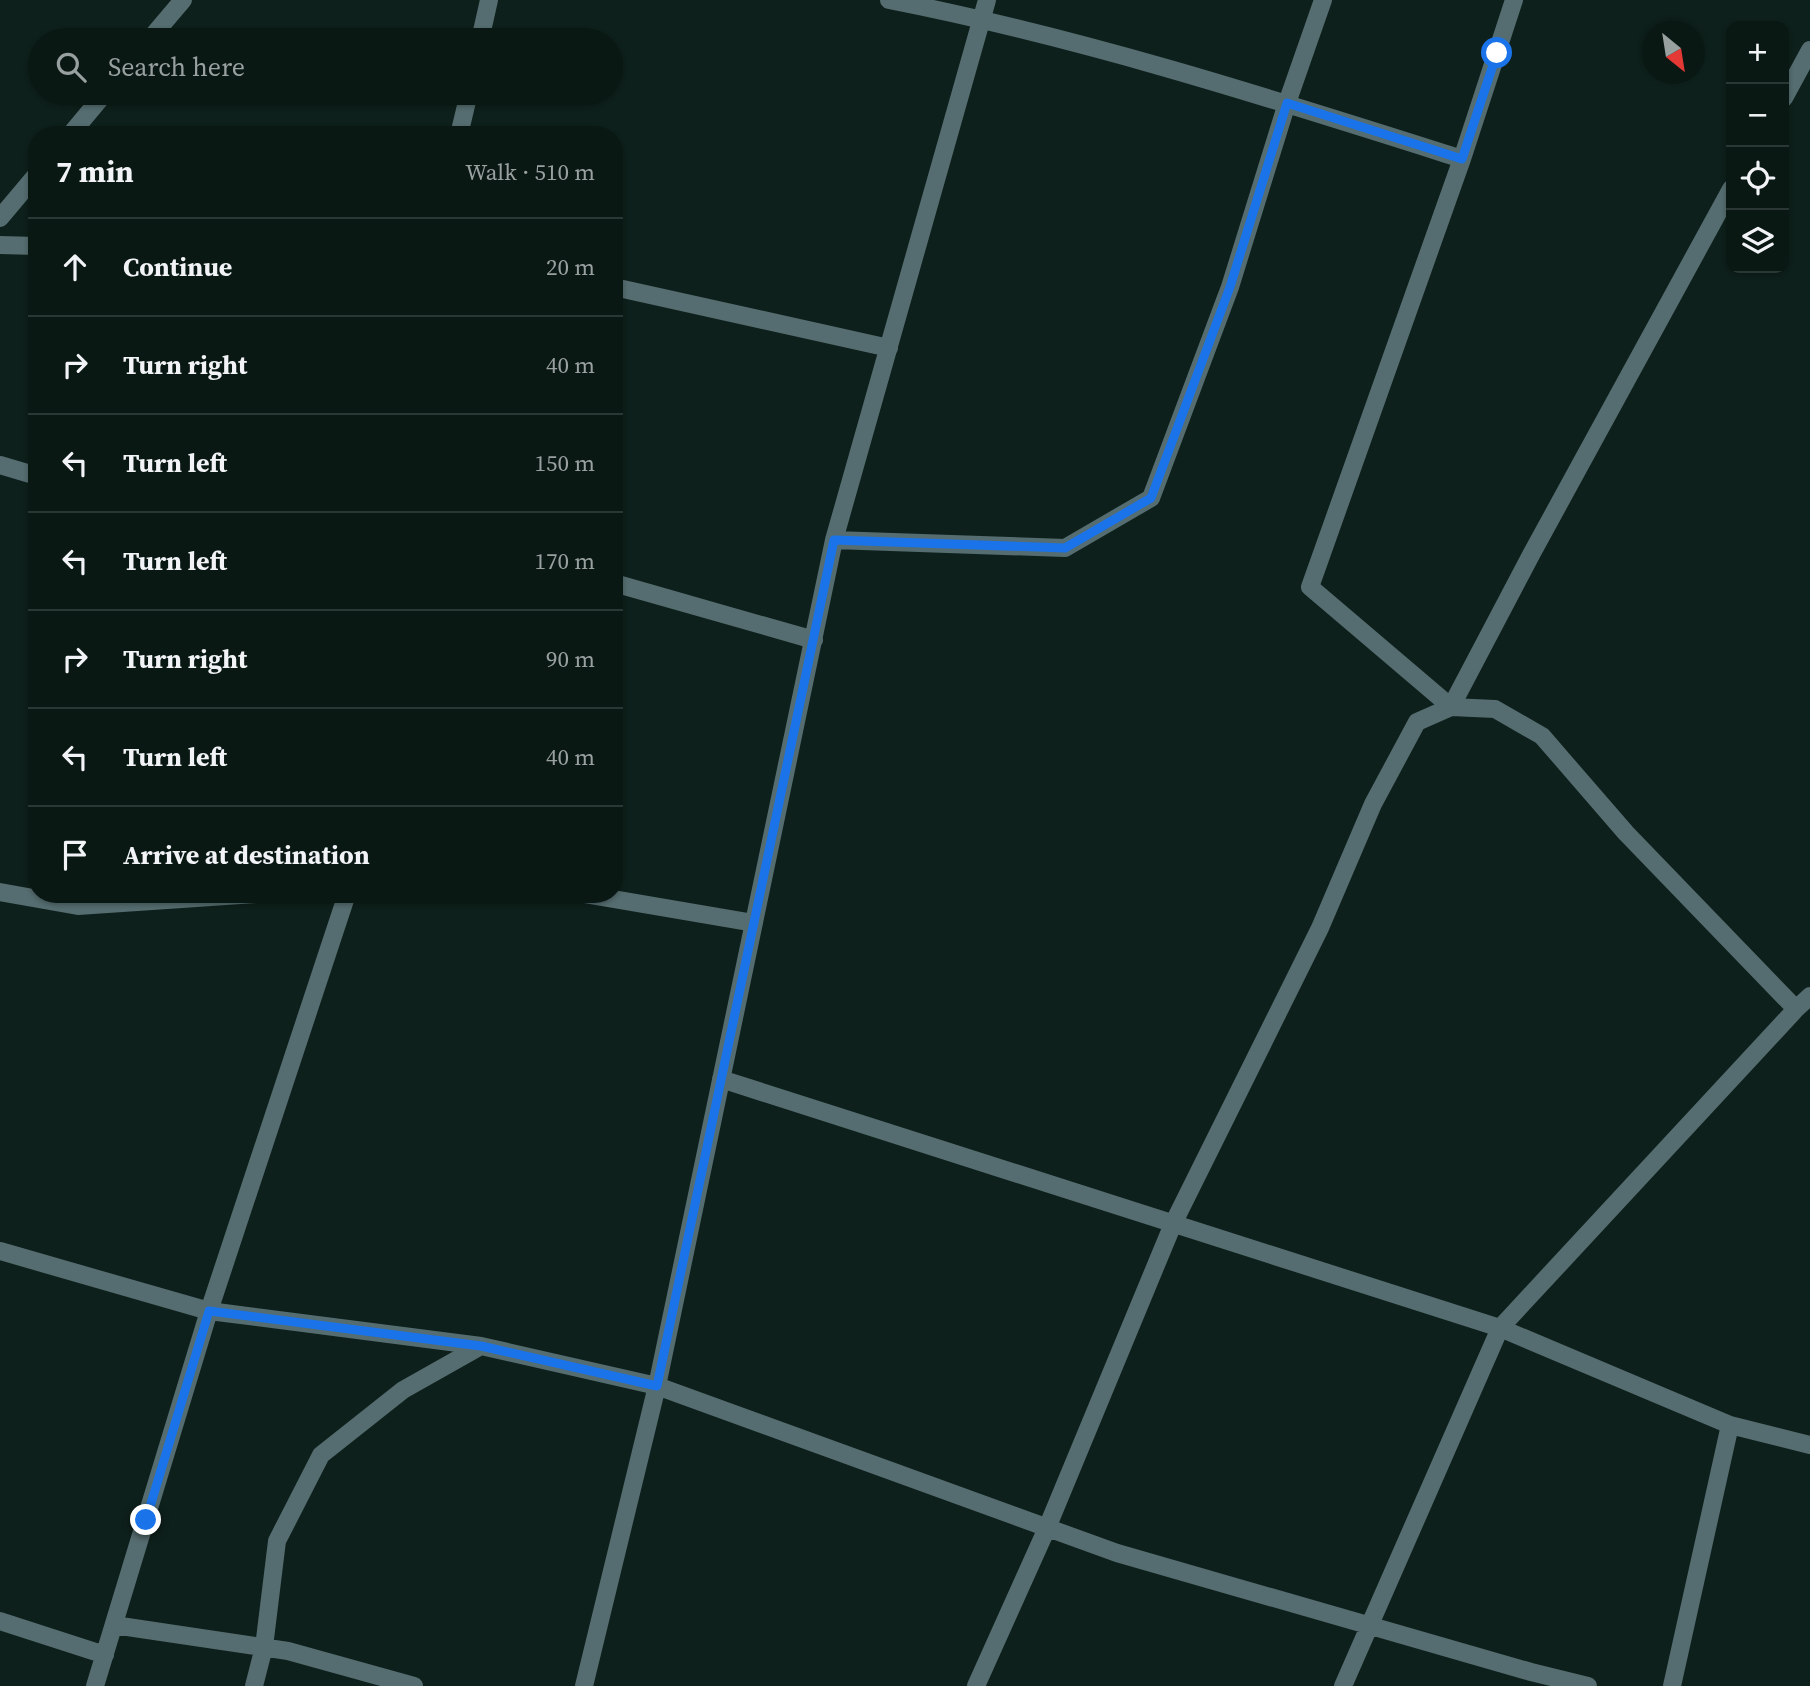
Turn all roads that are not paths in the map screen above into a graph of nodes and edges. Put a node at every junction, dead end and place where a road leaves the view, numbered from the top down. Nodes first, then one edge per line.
1 (183, 0) edge
2 (489, 0) edge
3 (889, 0) edge
4 (987, 0) edge
5 (1323, 0) edge
6 (1514, 0) edge
7 (982, 18) junction
8 (159, 28) edge
9 (483, 28) edge
10 (1810, 50) edge
11 (1804, 81) edge
12 (1789, 94) edge
13 (1287, 103) junction
14 (95, 105) edge
15 (466, 105) edge
16 (78, 126) edge
17 (461, 126) edge
18 (1462, 159) junction
19 (28, 185) edge
20 (1726, 198) edge
21 (0, 218) edge
22 (0, 245) edge
23 (28, 246) edge
24 (623, 289) edge
25 (888, 348) junction
26 (0, 465) edge
27 (28, 474) edge
28 (834, 540) junction
29 (623, 586) edge
30 (814, 640) junction
31 (1451, 707) junction
32 (0, 892) edge
33 (28, 897) edge
34 (623, 901) edge
35 (61, 903) edge
36 (103, 903) edge
37 (345, 903) edge
38 (754, 923) junction
39 (1810, 996) edge
40 (1796, 1009) junction
41 (721, 1079) junction
42 (1173, 1224) junction
43 (0, 1251) edge
44 (209, 1311) junction
45 (1500, 1328) junction
46 (481, 1346) junction
47 (657, 1386) junction
48 (1730, 1425) junction
49 (1810, 1445) edge
50 (1046, 1528) junction
51 (0, 1621) edge
52 (114, 1625) junction
53 (1368, 1625) junction
54 (264, 1647) junction
55 (105, 1655) junction
56 (95, 1686) edge
57 (254, 1686) edge
58 (414, 1686) edge
59 (584, 1686) edge
60 (976, 1686) edge
61 (1343, 1686) edge
62 (1588, 1686) edge
63 (1672, 1686) edge

1 - 8 street
2 - 9 street
3 - 7 street
4 - 7 street
5 - 13 street
6 - 18 street
7 - 13 street
7 - 25 street
10 - 11 street
11 - 12 street
13 - 18 street
13 - 28 street
14 - 16 street
15 - 17 street
18 - 31 street
19 - 21 street
20 - 31 street
22 - 23 street
24 - 25 street
25 - 28 street
26 - 27 street
28 - 30 street
29 - 30 street
30 - 38 street
31 - 40 street
31 - 42 street
32 - 33 street
34 - 38 street
35 - 36 street
37 - 44 street
38 - 41 street
39 - 40 street
40 - 45 street
41 - 42 street
41 - 47 street
42 - 45 street
42 - 50 street
43 - 44 street
44 - 46 street
44 - 52 street
45 - 48 street
45 - 53 street
46 - 47 street
46 - 54 street
47 - 50 street
47 - 59 street
48 - 49 street
48 - 63 street
50 - 53 street
50 - 60 street
51 - 55 street
52 - 54 street
52 - 55 street
53 - 61 street
53 - 62 street
54 - 57 street
54 - 58 street
55 - 56 street

